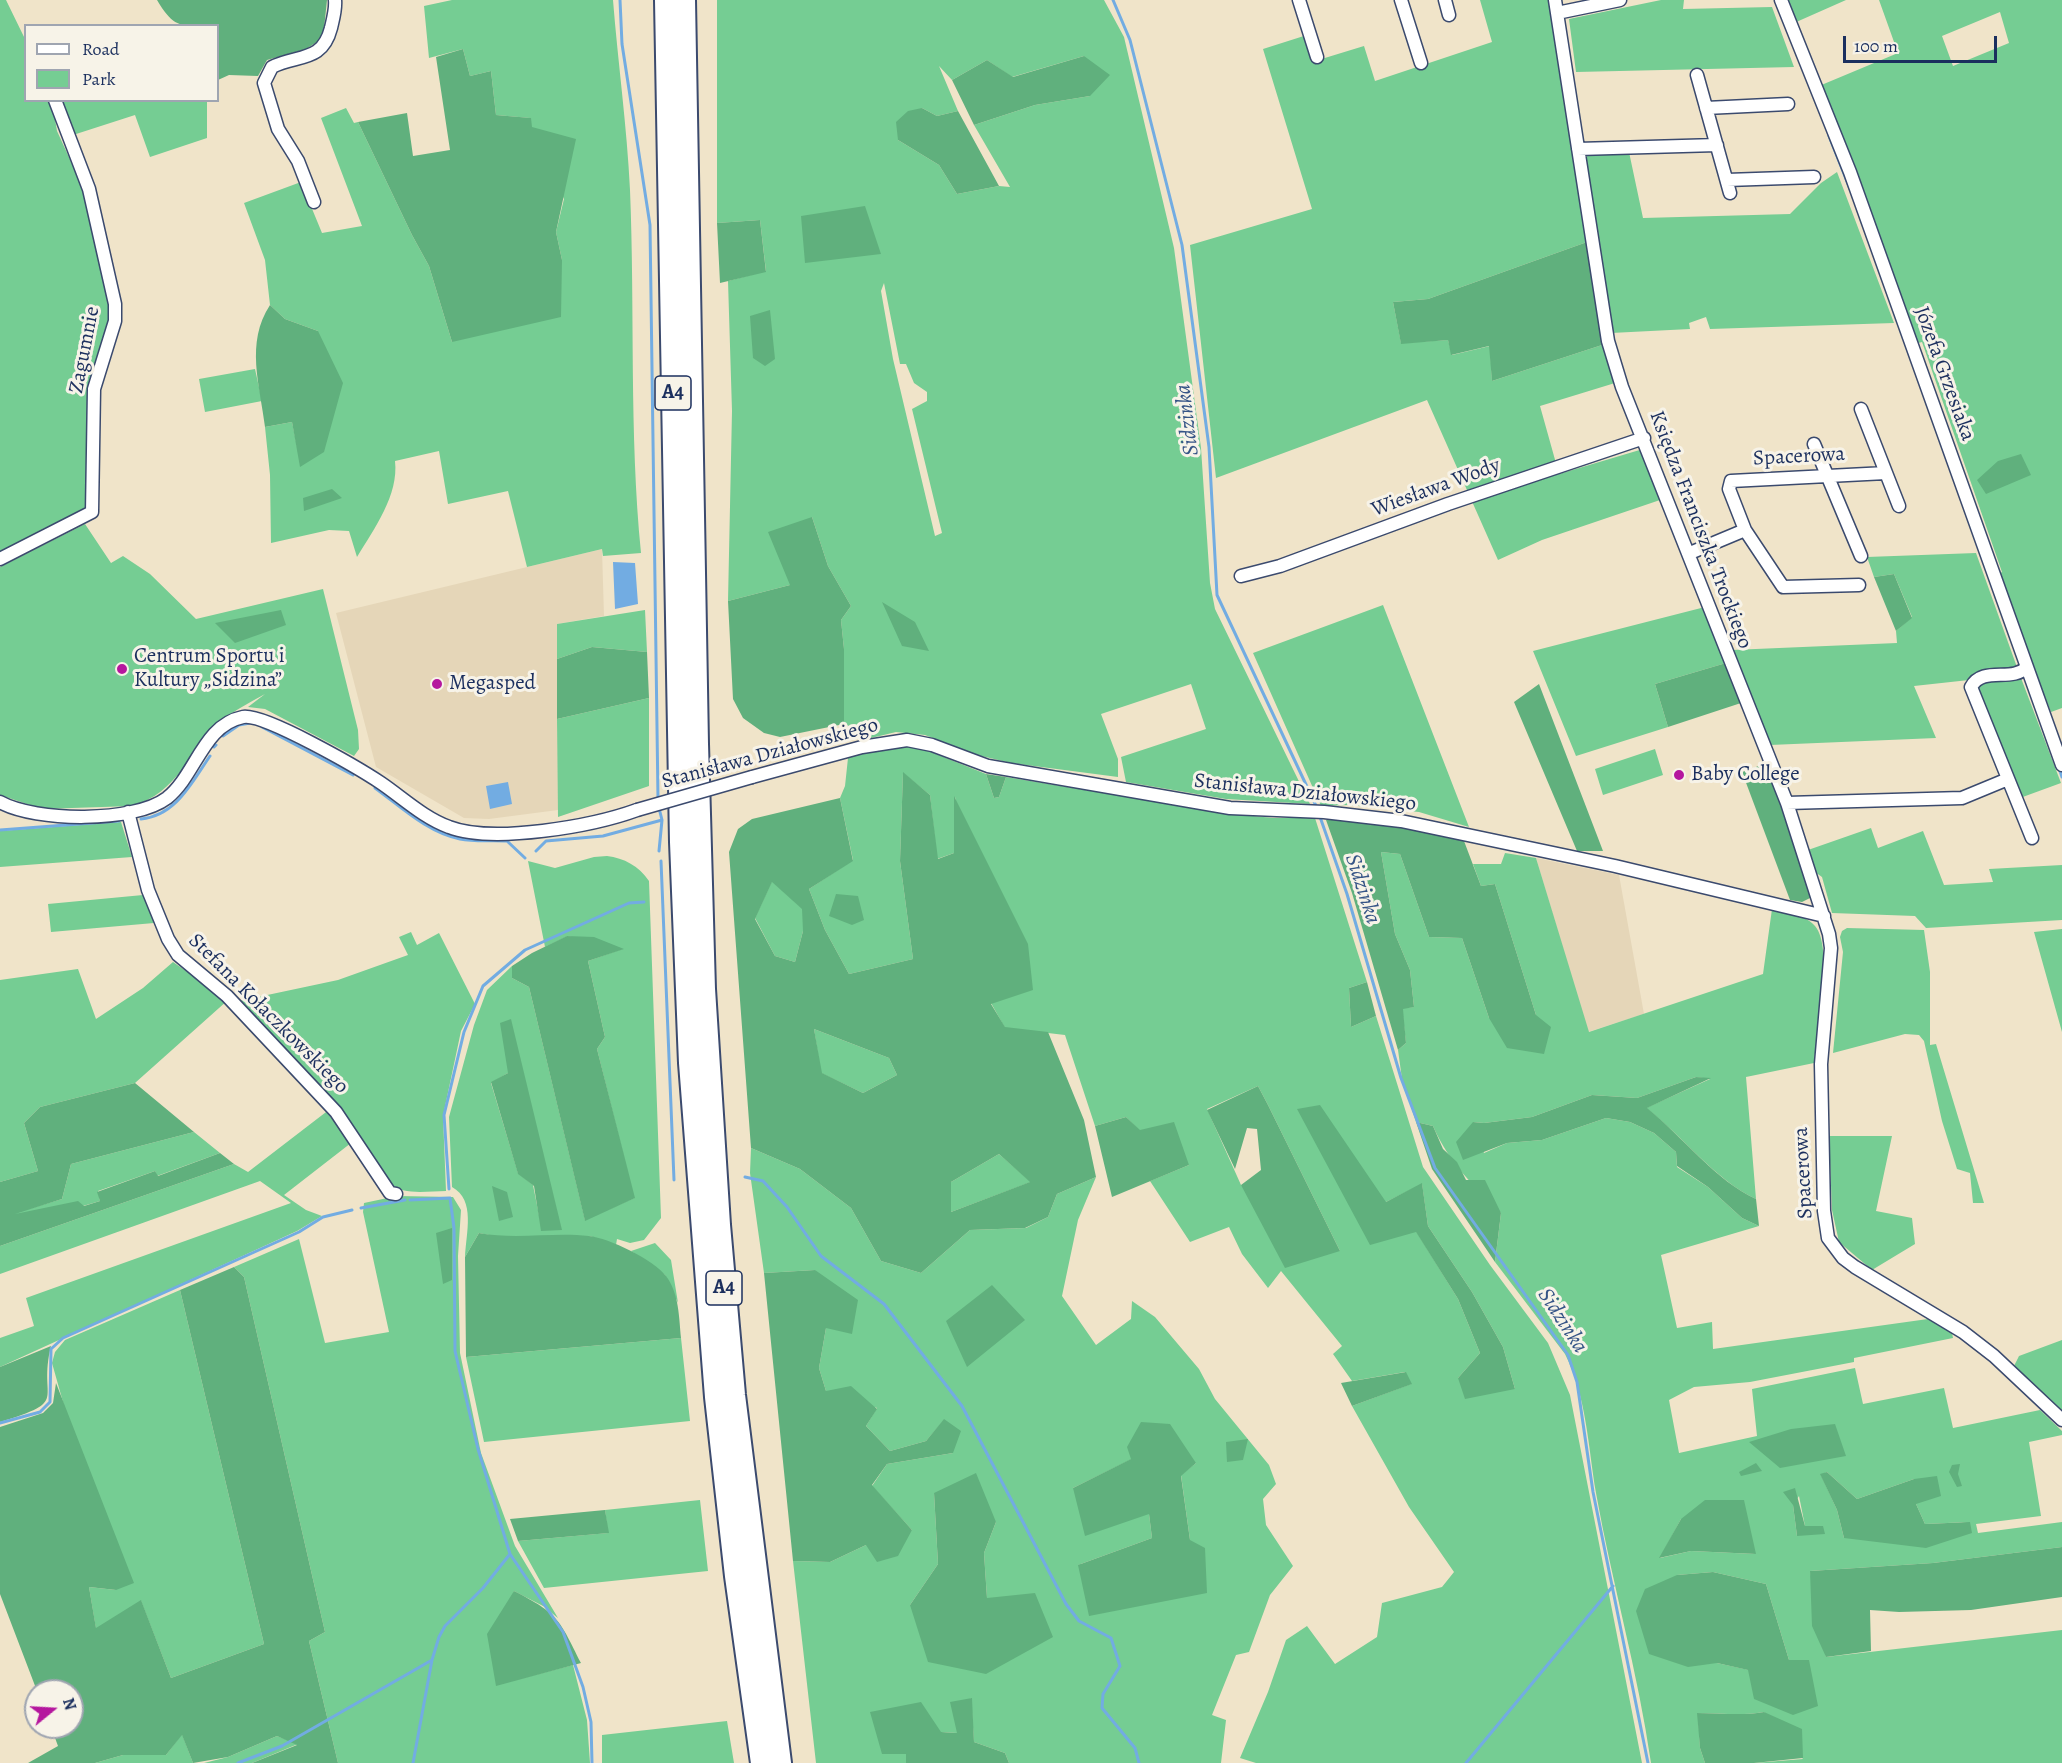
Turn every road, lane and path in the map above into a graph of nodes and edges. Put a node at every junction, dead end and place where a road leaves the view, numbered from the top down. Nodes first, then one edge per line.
1 (335, 0) edge
2 (666, 0) edge
3 (684, 0) edge
4 (1299, 0) edge
5 (1401, 0) edge
6 (1445, 0) edge
7 (1555, 0) edge
8 (1620, 0) edge
9 (1781, 0) edge
10 (1557, 13) junction
11 (1449, 15) dead end
12 (1317, 57) dead end
13 (1421, 63) dead end
14 (1697, 75) dead end
15 (56, 102) edge
16 (1788, 104) dead end
17 (1706, 108) junction
18 (1717, 145) junction
19 (1578, 148) junction
20 (1814, 177) dead end
21 (314, 202) dead end
22 (1861, 409) dead end
23 (1644, 438) junction
24 (1814, 444) dead end
25 (1886, 473) junction
26 (1828, 477) junction
27 (1899, 506) dead end
28 (1745, 531) junction
29 (1690, 553) junction
30 (1862, 556) dead end
31 (0, 559) edge
32 (1241, 576) dead end
33 (1859, 585) dead end
34 (2027, 667) junction
35 (2062, 765) edge
36 (2008, 780) junction
37 (0, 802) edge
38 (1787, 802) junction
39 (128, 812) junction
40 (2032, 838) dead end
41 (1824, 916) junction
42 (396, 1194) dead end
43 (2062, 1420) edge
44 (762, 1763) edge
45 (780, 1763) edge

1 - 21 street
2 - 44 highway, A4
3 - 45 highway, A4
4 - 12 street
5 - 13 street
6 - 11 street
7 - 10 street, Księdza Franciszka Trockiego
8 - 10 street
9 - 34 street, Józefa Grzesiaka
10 - 19 street, Księdza Franciszka Trockiego
14 - 17 street
15 - 31 street, Zagumnie
16 - 17 street
17 - 18 street
18 - 19 street
18 - 20 street
19 - 23 street, Księdza Franciszka Trockiego
22 - 25 street, Spacerowa
23 - 29 street, Księdza Franciszka Trockiego
23 - 32 street, Wiesława Wody
24 - 26 street
25 - 26 street, Spacerowa
25 - 27 street, Spacerowa
26 - 28 street, Spacerowa
26 - 30 street
28 - 29 street
28 - 33 street, Spacerowa
29 - 38 street, Księdza Franciszka Trockiego
34 - 35 street, Józefa Grzesiaka
34 - 36 street
36 - 38 street
36 - 40 street
37 - 39 street, Stanisława Działowskiego
38 - 41 street, Księdza Franciszka Trockiego
39 - 41 street, Stanisława Działowskiego, bridge
39 - 42 street, Stefana Kołaczkowskiego
41 - 43 street, Spacerowa

